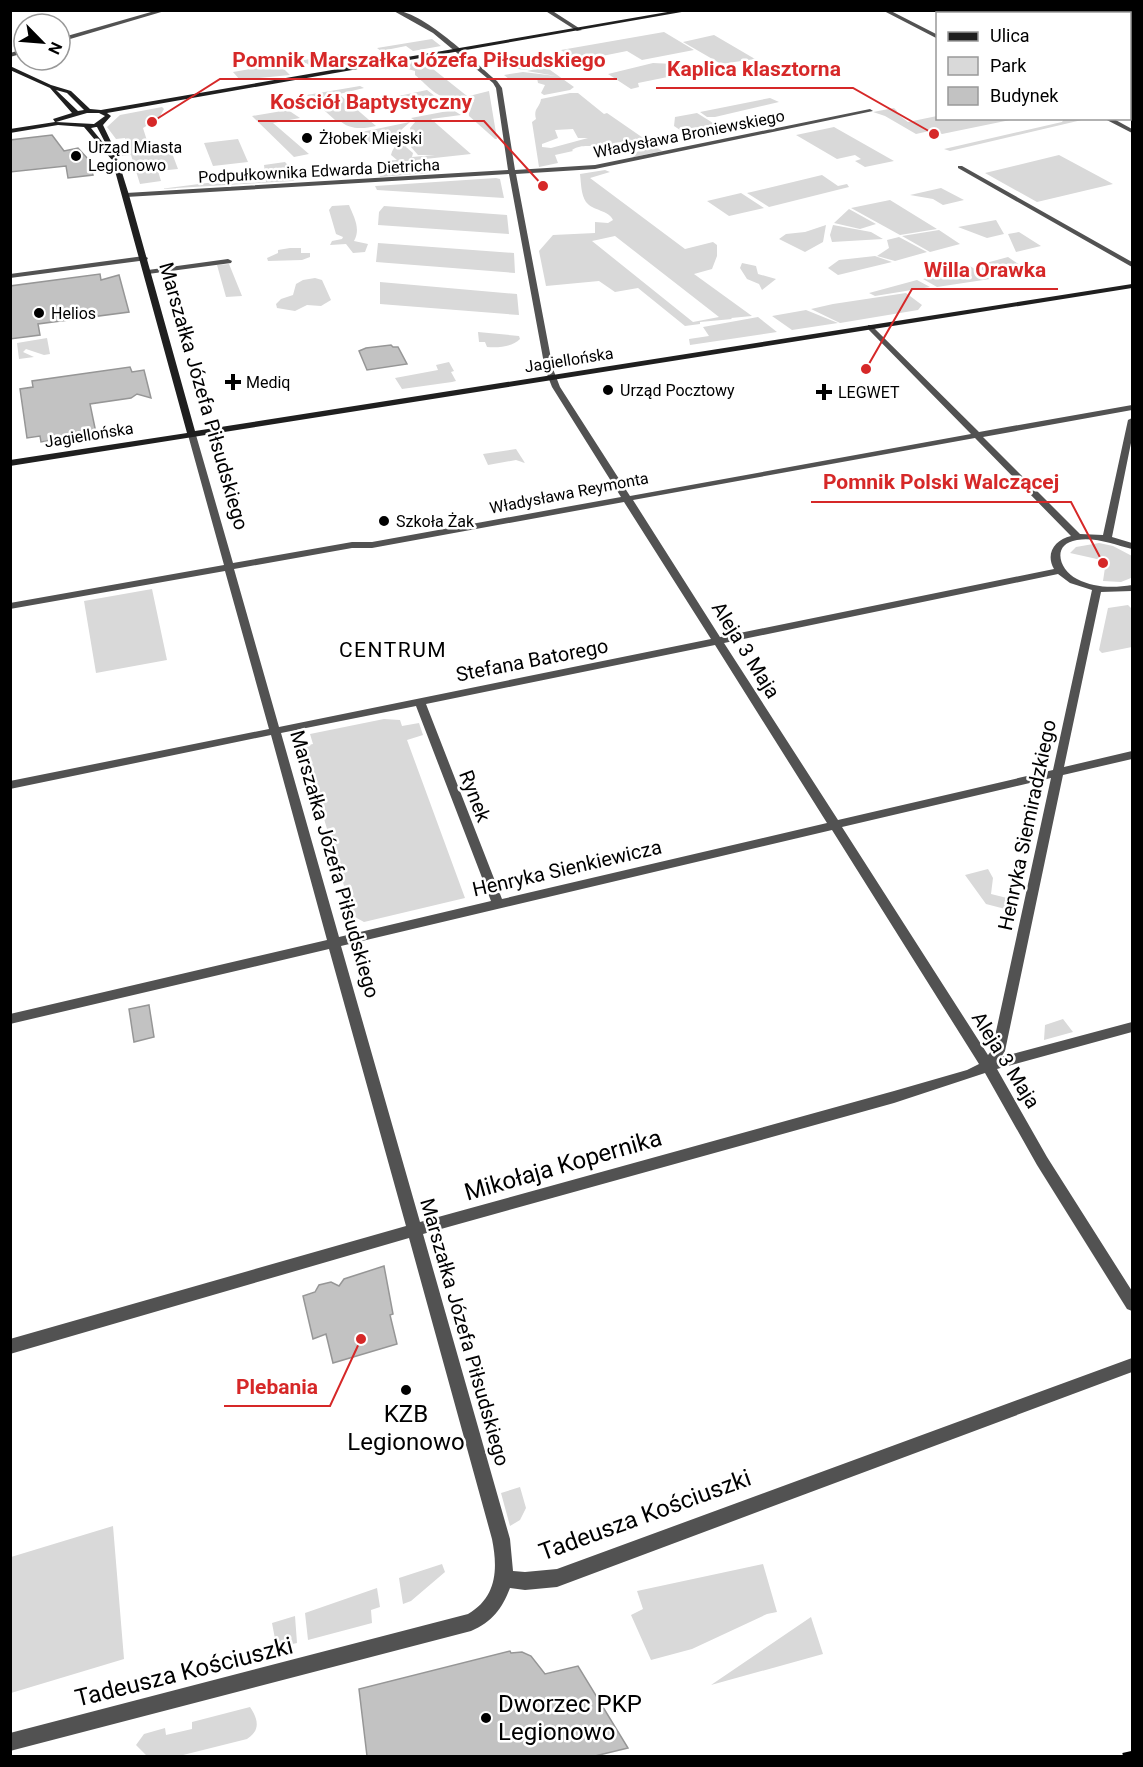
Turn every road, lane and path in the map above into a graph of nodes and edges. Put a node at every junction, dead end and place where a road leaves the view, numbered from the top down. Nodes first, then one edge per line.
1 (166, 10) edge
2 (394, 10) edge
3 (546, 10) edge
4 (691, 10) edge
5 (884, 10) edge
6 (1029, 11) edge
7 (1035, 12) edge
8 (579, 30) junction
9 (936, 36) edge
10 (72, 37) edge
11 (457, 51) junction
12 (10, 68) edge
13 (49, 86) junction
14 (89, 111) junction
15 (870, 111) dead end
16 (76, 113) junction
17 (105, 114) junction
18 (1110, 120) edge
19 (66, 121) junction
20 (99, 124) junction
21 (86, 126) junction
22 (10, 129) edge
23 (1132, 131) edge
24 (115, 161) junction
25 (960, 167) dead end
26 (512, 172) junction
27 (126, 195) junction
28 (144, 258) junction
29 (228, 261) dead end
30 (1132, 265) edge
31 (148, 272) junction
32 (10, 276) edge
33 (1132, 286) edge
34 (872, 327) junction
35 (552, 378) junction
36 (1132, 407) edge
37 (1132, 420) edge
38 (976, 434) junction
39 (192, 435) junction
40 (10, 463) edge
41 (625, 497) junction
42 (1077, 537) junction
43 (1107, 537) junction
44 (1132, 546) edge
45 (231, 567) junction
46 (1060, 571) junction
47 (1097, 589) junction
48 (1131, 590) edge
49 (10, 606) edge
50 (716, 642) junction
51 (420, 701) junction
52 (276, 731) junction
53 (1132, 755) edge
54 (1059, 772) junction
55 (10, 785) edge
56 (832, 825) junction
57 (498, 904) junction
58 (335, 942) junction
59 (10, 1019) edge
60 (1132, 1026) edge
61 (988, 1066) junction
62 (415, 1230) junction
63 (1132, 1304) edge
64 (10, 1347) edge
65 (1132, 1365) edge
66 (504, 1579) junction
67 (10, 1742) edge

1 - 10 street
2 - 11 street, Aleja 3 Maja
3 - 8 street
4 - 8 street
5 - 9 street
6 - 7 street
8 - 11 street
11 - 17 street
11 - 26 street, Aleja 3 Maja
12 - 13 street
13 - 14 street
13 - 16 street
14 - 16 street
14 - 17 street
15 - 26 street, Władysława Broniewskiego
16 - 19 street
17 - 20 street
18 - 23 street
19 - 21 street
19 - 22 street
20 - 21 street
20 - 24 street, Marszałka Józefa Piłsudskiego
21 - 24 street, Marszałka Józefa Piłsudskiego
24 - 27 street, Marszałka Józefa Piłsudskiego
25 - 30 street
26 - 27 street, Podpułkownika Edwarda Dietricha
26 - 35 street, Aleja 3 Maja
27 - 28 street, Marszałka Józefa Piłsudskiego
28 - 31 street, Marszałka Józefa Piłsudskiego
28 - 32 street
29 - 31 street
31 - 39 street, Marszałka Józefa Piłsudskiego
33 - 34 street, Jagiellońska
34 - 35 street, Jagiellońska
34 - 38 street
35 - 39 street, Jagiellońska
35 - 41 street, Aleja 3 Maja
36 - 38 street, Władysława Reymonta
37 - 43 street
38 - 41 street, Władysława Reymonta
38 - 42 street
39 - 40 street, Jagiellońska
39 - 45 street, Marszałka Józefa Piłsudskiego
41 - 45 street, Władysława Reymonta
41 - 50 street, Aleja 3 Maja
42 - 43 street
42 - 46 street
43 - 44 street
45 - 49 street, Władysława Reymonta
45 - 52 street, Marszałka Józefa Piłsudskiego
46 - 47 street
46 - 50 street, Stefana Batorego
47 - 48 street
47 - 54 street, Henryka Siemiradzkiego
50 - 51 street, Stefana Batorego
50 - 56 street, Aleja 3 Maja
51 - 52 street, Stefana Batorego
51 - 57 street, Rynek
52 - 55 street, Stefana Batorego
52 - 58 street, Marszałka Józefa Piłsudskiego
53 - 54 street, Henryka Sienkiewicza
54 - 56 street, Henryka Sienkiewicza
54 - 61 street, Henryka Siemiradzkiego
56 - 57 street, Henryka Sienkiewicza
56 - 61 street, Aleja 3 Maja
57 - 58 street, Henryka Sienkiewicza
58 - 59 street, Henryka Sienkiewicza
58 - 62 street, Marszałka Józefa Piłsudskiego
60 - 61 street, Mikołaja Kopernika
61 - 62 street, Mikołaja Kopernika
61 - 63 street, Aleja 3 Maja
62 - 64 street, Mikołaja Kopernika
62 - 66 street, Marszałka Józefa Piłsudskiego
65 - 66 street, Tadeusza Kościuszki
66 - 67 street, Tadeusza Kościuszki

